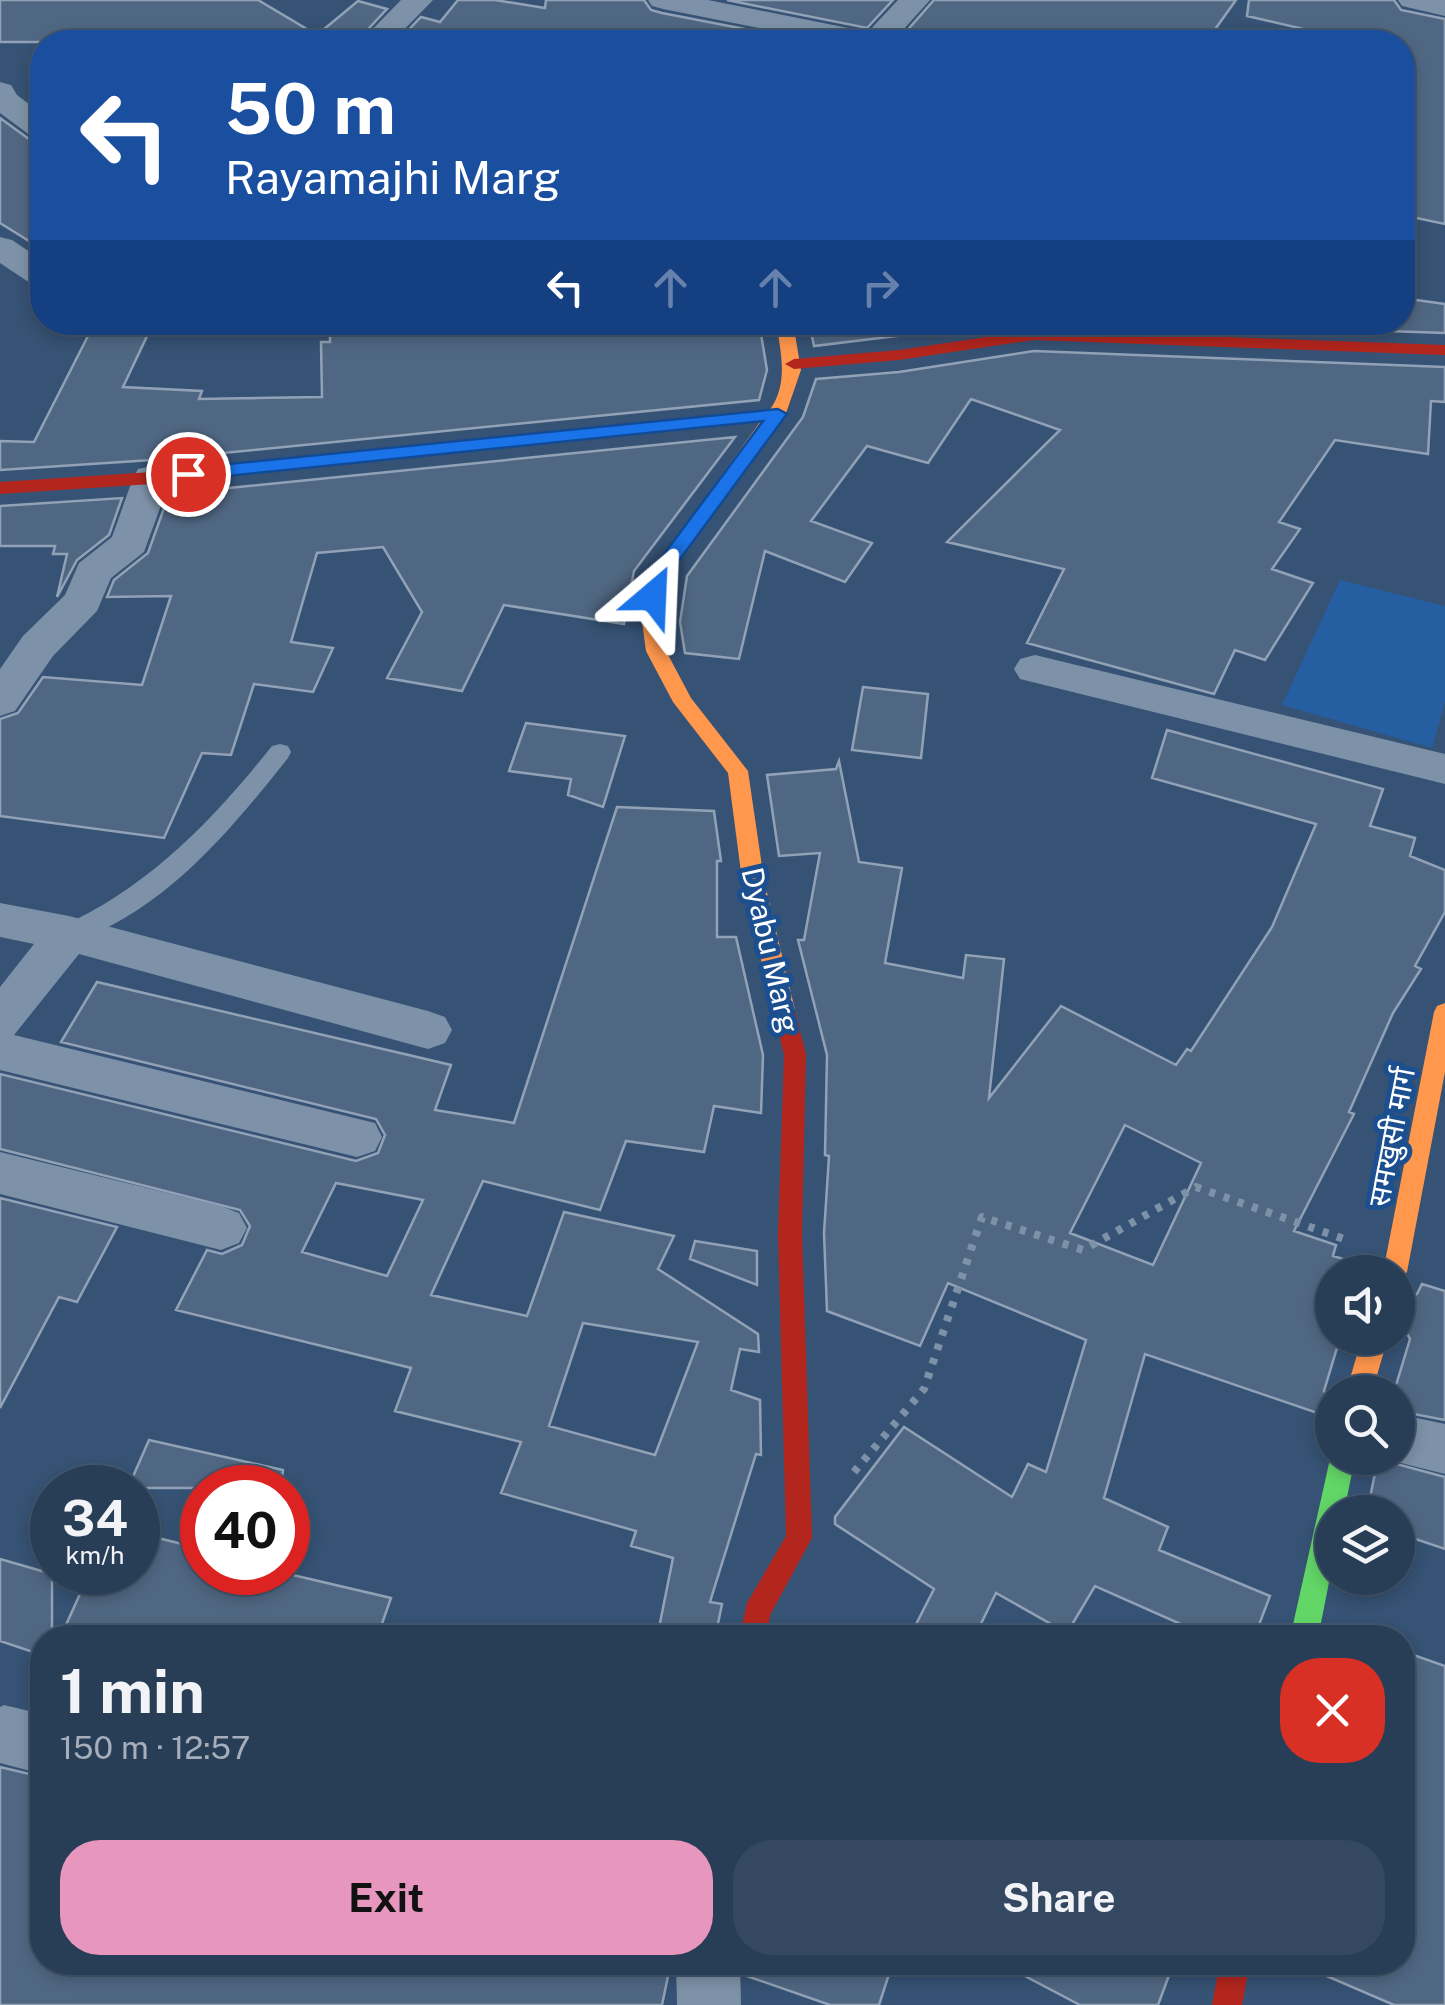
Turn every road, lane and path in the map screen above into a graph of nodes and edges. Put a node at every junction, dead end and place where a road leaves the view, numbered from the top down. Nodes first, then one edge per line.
1 (418, 0) edge
2 (664, 0) edge
3 (915, 0) edge
4 (1413, 0) edge
5 (1445, 8) edge
6 (387, 30) edge
7 (813, 30) edge
8 (885, 30) edge
9 (0, 92) edge
10 (30, 120) edge
11 (0, 247) edge
12 (30, 268) edge
13 (787, 335) edge
14 (1445, 350) edge
15 (794, 364) junction
16 (778, 414) junction
17 (152, 478) junction
18 (0, 488) edge
19 (1035, 669) dead end
20 (0, 700) edge
21 (280, 752) dead end
22 (1445, 769) edge
23 (0, 920) edge
24 (70, 934) junction
25 (1445, 1012) edge
26 (0, 1021) edge
27 (428, 1030) dead end
28 (0, 1051) edge
29 (357, 1137) dead end
30 (0, 1174) edge
31 (221, 1228) dead end
32 (1372, 1255) edge
33 (1399, 1255) edge
34 (1415, 1443) edge
35 (1445, 1449) edge
36 (1338, 1475) edge
37 (798, 1538) junction
38 (754, 1625) edge
39 (1307, 1625) edge
40 (708, 1975) edge
41 (1233, 1975) edge
42 (709, 2005) edge
43 (1226, 2005) edge

1 - 6 street
2 - 7 street
3 - 8 street
4 - 5 street
9 - 10 street
11 - 12 street
13 - 15 street
14 - 15 street
15 - 16 street, Dyabu Marg
16 - 17 street
16 - 37 street, Dyabu Marg
17 - 18 street
17 - 20 street
19 - 22 street
21 - 24 lane
23 - 24 street
24 - 26 street
24 - 27 street
25 - 33 street, समखुसी मार्ग
28 - 29 street
30 - 31 street
32 - 37 path
34 - 35 street
36 - 39 street
37 - 38 street
40 - 42 street
41 - 43 street

